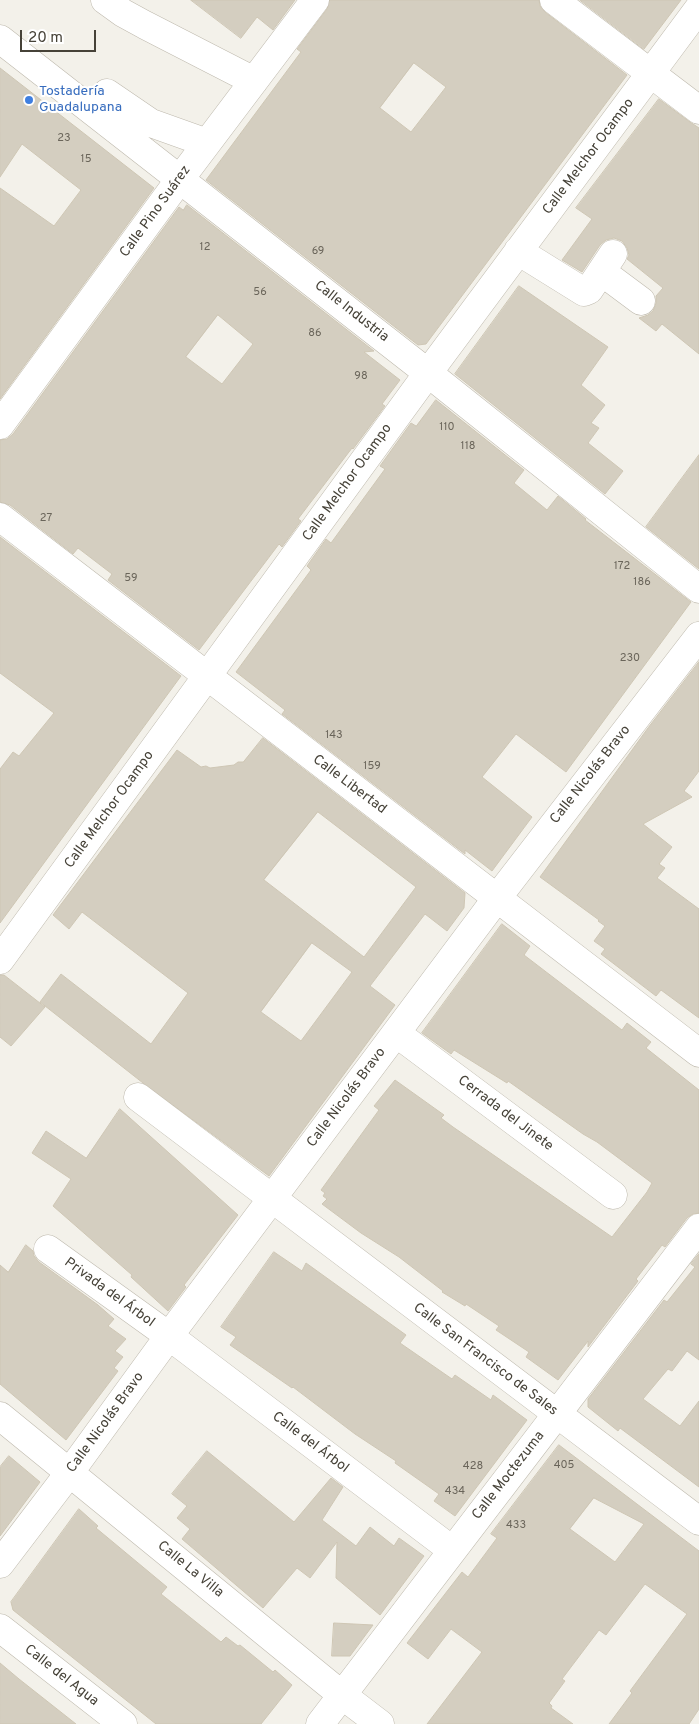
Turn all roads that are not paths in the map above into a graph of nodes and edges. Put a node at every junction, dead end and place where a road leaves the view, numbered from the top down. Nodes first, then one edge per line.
1 (105, 0) edge
2 (315, 0) edge
3 (554, 0) edge
4 (699, 8) edge
5 (0, 39) edge
6 (651, 75) junction
7 (254, 81) junction
8 (107, 92) dead end
9 (699, 110) edge
10 (142, 133) junction
11 (207, 143) junction
12 (180, 179) junction
13 (518, 251) junction
14 (641, 301) dead end
15 (428, 373) junction
16 (0, 425) edge
17 (0, 517) edge
18 (699, 589) edge
19 (699, 636) edge
20 (208, 677) junction
21 (497, 898) junction
22 (0, 960) edge
23 (396, 1033) junction
24 (699, 1053) edge
25 (138, 1097) dead end
26 (613, 1195) dead end
27 (272, 1199) junction
28 (699, 1228) edge
29 (48, 1249) dead end
30 (169, 1336) junction
31 (557, 1413) junction
32 (0, 1416) edge
33 (70, 1472) junction
34 (699, 1520) edge
35 (452, 1550) junction
36 (0, 1564) edge
37 (0, 1628) edge
38 (342, 1695) junction
39 (123, 1724) edge
40 (320, 1724) edge
41 (380, 1724) edge

1 - 7 street
2 - 7 street, Calle Pino Suárez
3 - 6 street
4 - 6 street, Calle Melchor Ocampo
5 - 10 street, Calle Industria
6 - 9 street
6 - 13 street, Calle Melchor Ocampo
7 - 11 street, Calle Pino Suárez
8 - 10 street
10 - 11 street
10 - 12 street, Calle Industria
11 - 12 street, Calle Pino Suárez
12 - 15 street, Calle Industria
12 - 16 street, Calle Pino Suárez
13 - 14 street
13 - 15 street, Calle Melchor Ocampo
15 - 18 street, Calle Industria
15 - 20 street, Calle Melchor Ocampo
17 - 20 street, Calle Libertad
19 - 21 street, Calle Nicolás Bravo
20 - 21 street, Calle Libertad
20 - 22 street, Calle Melchor Ocampo
21 - 23 street, Calle Nicolás Bravo
21 - 24 street, Calle Libertad
23 - 26 street, Cerrada del Jinete
23 - 27 street, Calle Nicolás Bravo
25 - 27 street, Calle San Francisco de Sales
27 - 30 street, Calle Nicolás Bravo
27 - 31 street, Calle San Francisco de Sales
28 - 31 street, Calle Moctezuma
29 - 30 street, Privada del Árbol
30 - 33 street, Calle Nicolás Bravo
30 - 35 street, Calle del Árbol
31 - 34 street, Calle San Francisco de Sales
31 - 35 street, Calle Moctezuma
32 - 33 street, Calle La Villa
33 - 36 street, Calle Nicolás Bravo
33 - 38 street, Calle La Villa
35 - 38 street, Calle Moctezuma
37 - 39 street, Calle del Agua
38 - 40 street, Calle Moctezuma
38 - 41 street, Calle La Villa

